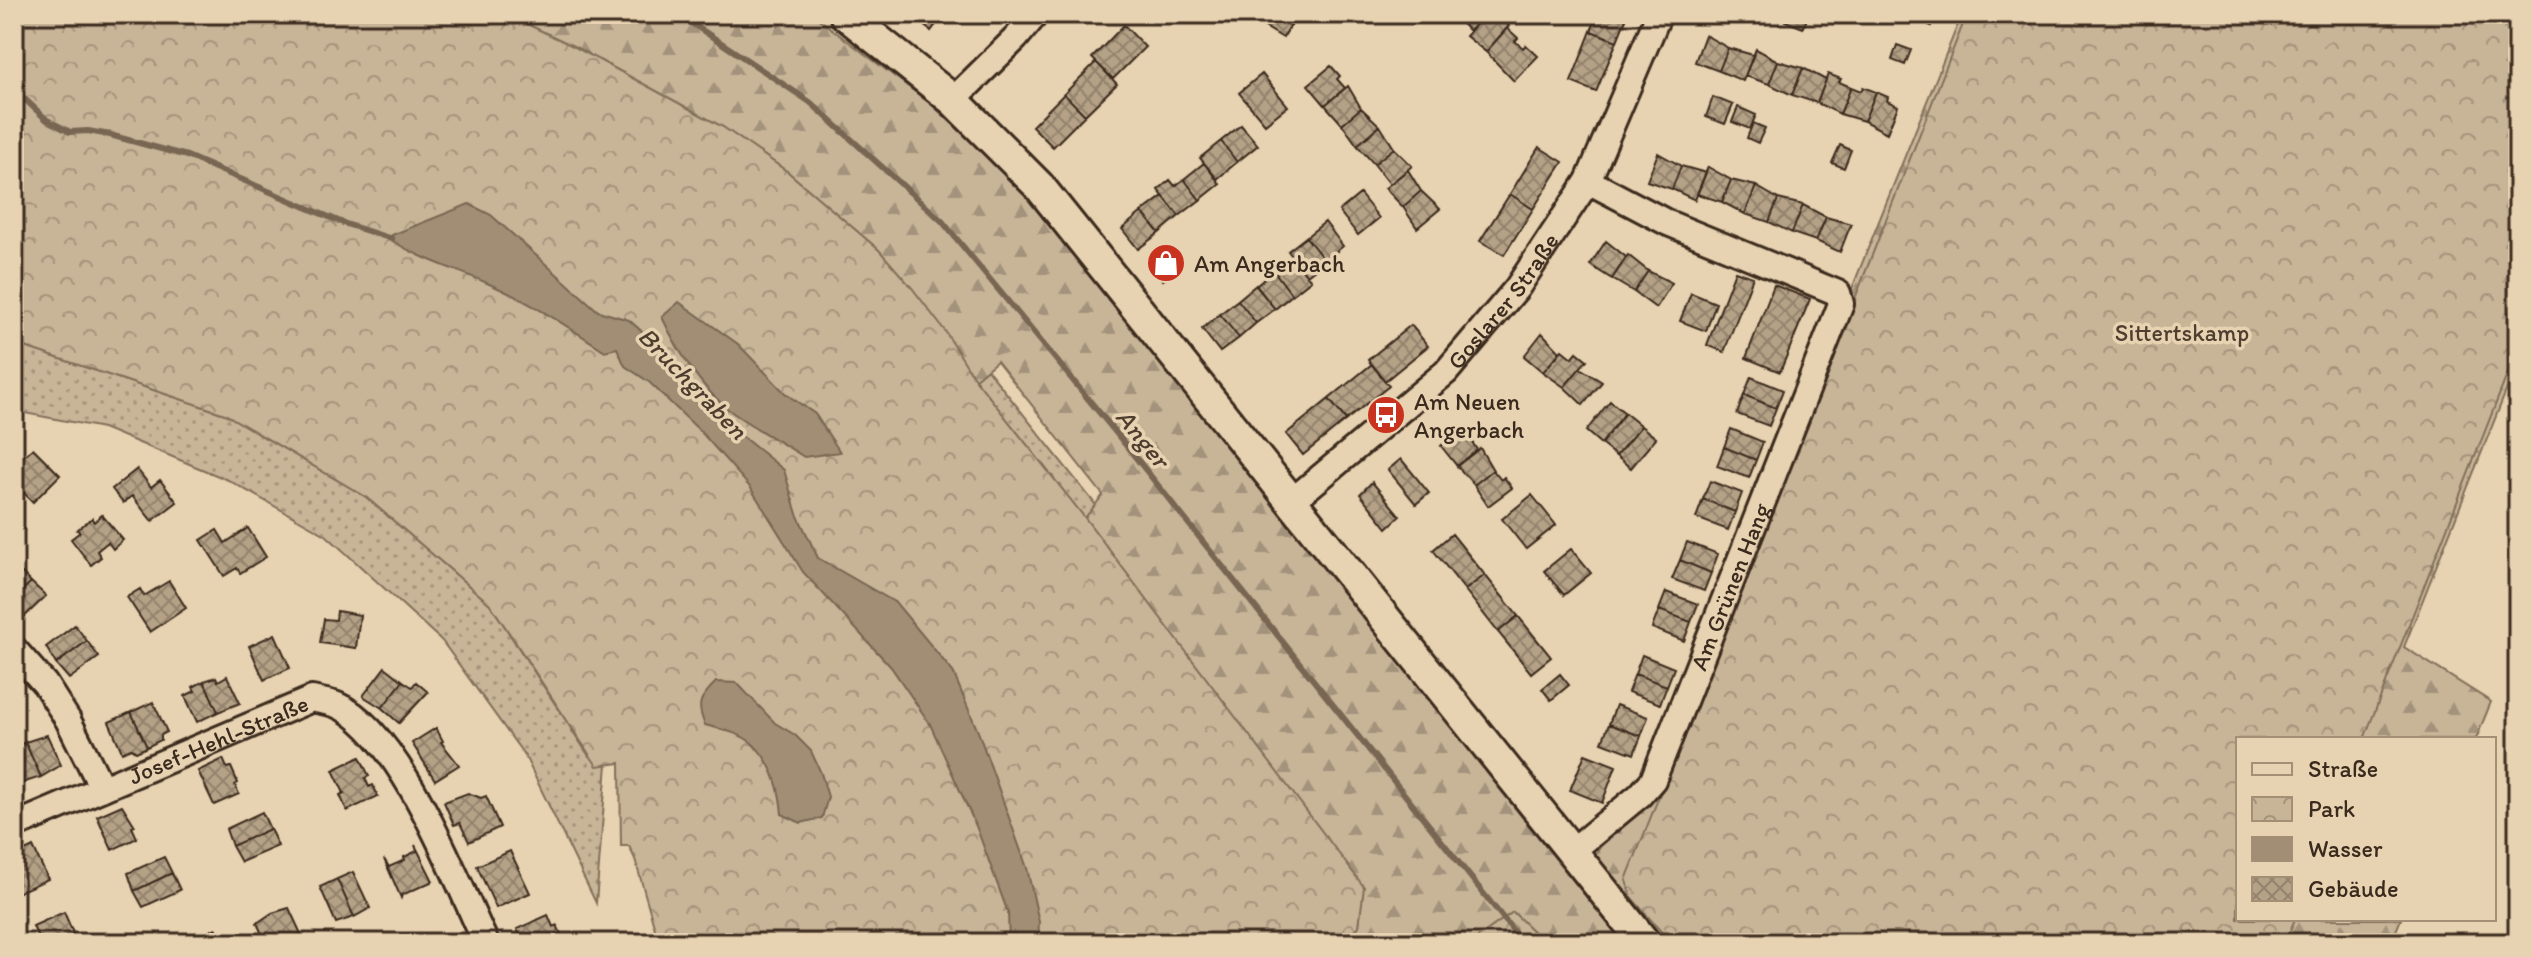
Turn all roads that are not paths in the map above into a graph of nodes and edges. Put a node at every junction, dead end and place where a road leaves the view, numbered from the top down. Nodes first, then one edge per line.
1 (845, 14) edge
2 (1036, 14) edge
3 (1659, 14) edge
4 (953, 100) junction
5 (1588, 181) junction
6 (1292, 501) junction
7 (14, 649) edge
8 (102, 788) junction
9 (14, 826) edge
10 (1572, 851) junction
11 (486, 943) edge
12 (1645, 943) edge

1 - 4 street
2 - 4 street
3 - 5 street, Goslarer Straße
4 - 6 street
5 - 6 street, Goslarer Straße
5 - 10 street, Am Grünen Hang
6 - 10 street
7 - 8 street
8 - 9 street, Josef-Hehl-Straße
8 - 11 street, Josef-Hehl-Straße
10 - 12 street

